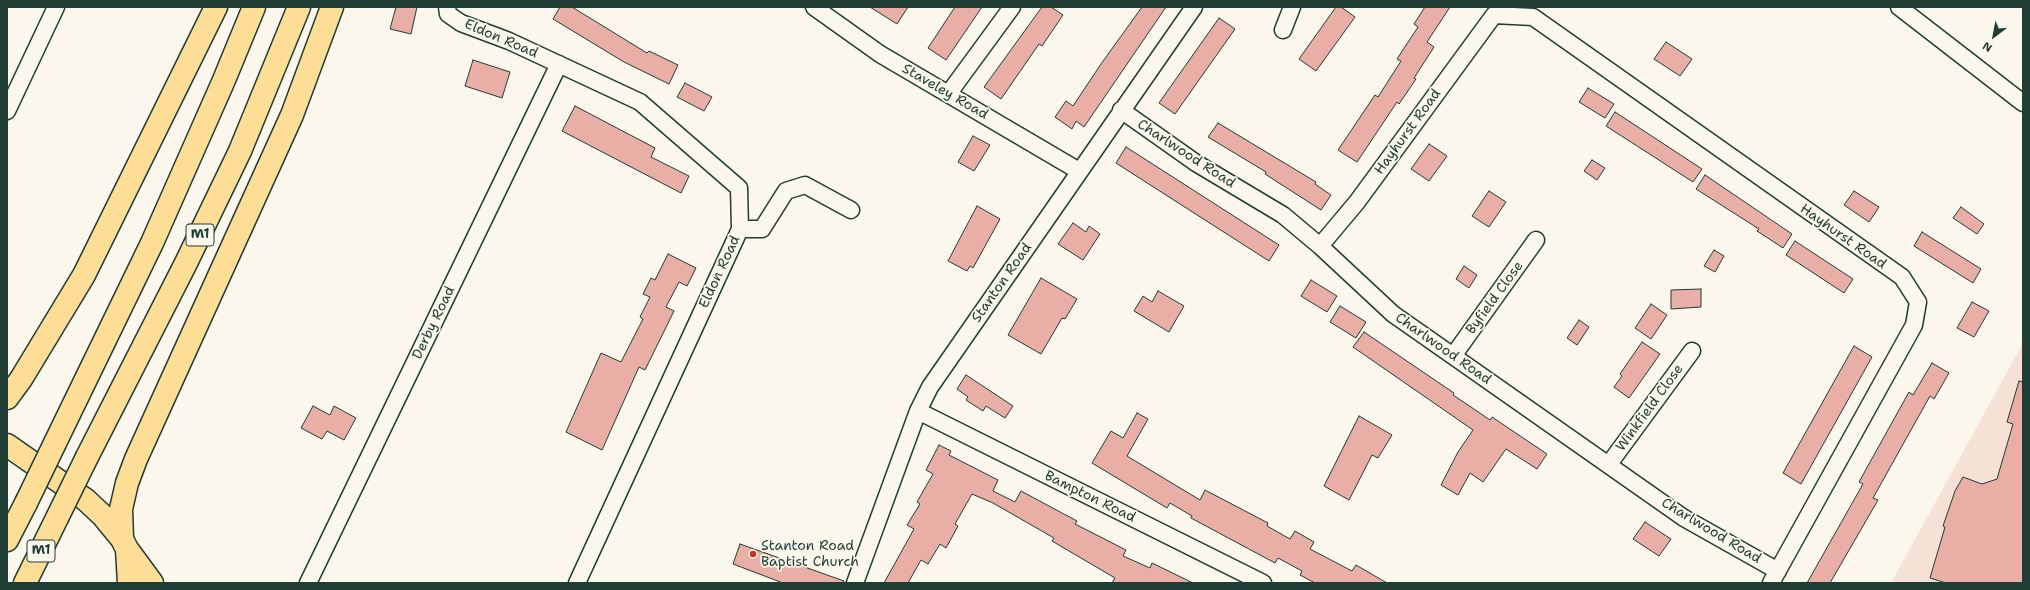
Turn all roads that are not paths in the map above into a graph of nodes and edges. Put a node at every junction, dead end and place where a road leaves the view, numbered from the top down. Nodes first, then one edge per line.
1 (56, 7) edge
2 (216, 7) edge
3 (254, 7) edge
4 (299, 7) edge
5 (332, 7) edge
6 (447, 7) edge
7 (814, 7) edge
8 (1012, 7) edge
9 (1194, 7) edge
10 (1292, 7) edge
11 (1899, 7) edge
12 (1494, 11) edge
13 (1283, 30) dead end
14 (559, 64) junction
15 (949, 93) junction
16 (2023, 103) edge
17 (1121, 110) junction
18 (7, 111) edge
19 (1079, 171) junction
20 (851, 210) dead end
21 (740, 229) junction
22 (1536, 240) dead end
23 (1320, 246) junction
24 (1692, 351) dead end
25 (1453, 356) junction
26 (7, 398) edge
27 (918, 411) junction
28 (7, 445) edge
29 (1609, 464) junction
30 (7, 540) edge
31 (125, 544) junction
32 (1775, 577) edge
33 (25, 583) edge
34 (129, 583) edge
35 (152, 583) edge
36 (308, 583) edge
37 (578, 583) edge
38 (855, 583) edge
39 (1263, 583) edge

1 - 18 street
2 - 26 main road
3 - 30 main road, M1, bridge
4 - 33 main road, M1, bridge
5 - 31 main road
6 - 14 street, Eldon Road
7 - 15 street, Staveley Road
8 - 15 street
9 - 17 street, Stanton Road
10 - 13 street
11 - 16 street
12 - 23 street, Hayhurst Road
12 - 32 street, Hayhurst Road
14 - 21 street, Eldon Road
14 - 36 street, Derby Road
15 - 19 street, Staveley Road
17 - 19 street, Stanton Road
17 - 23 street, Charlwood Road
19 - 27 street, Stanton Road
20 - 21 street
21 - 37 street, Eldon Road
22 - 25 street, Byfield Close
23 - 25 street, Charlwood Road
24 - 29 street, Winkfield Close
25 - 29 street, Charlwood Road
27 - 38 street, Stanton Road
27 - 39 street, Bampton Road
28 - 31 main road
29 - 32 street, Charlwood Road
31 - 34 main road
31 - 35 main road

